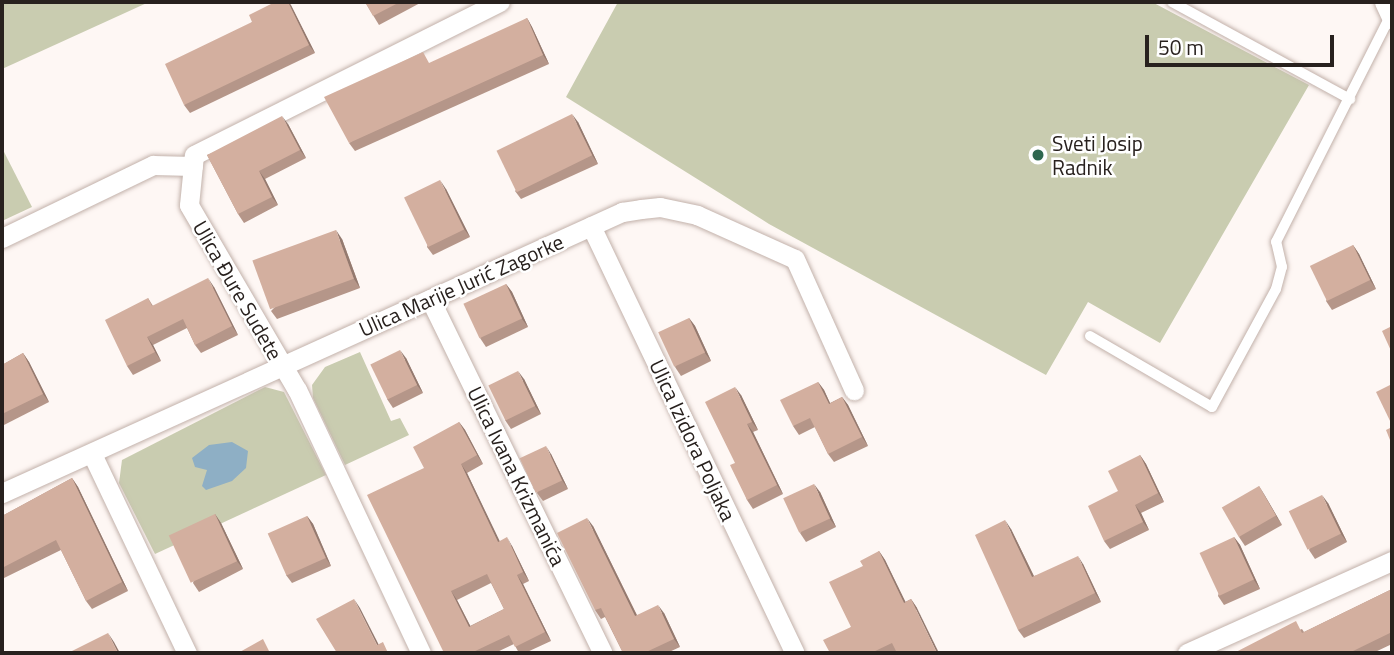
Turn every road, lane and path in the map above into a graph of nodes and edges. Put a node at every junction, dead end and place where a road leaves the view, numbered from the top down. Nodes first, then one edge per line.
1 (500, 2) edge
2 (1172, 2) edge
3 (1389, 12) edge
4 (1350, 99) junction
5 (193, 166) junction
6 (591, 226) junction
7 (2, 238) edge
8 (430, 299) junction
9 (1090, 336) dead end
10 (283, 366) junction
11 (854, 390) dead end
12 (92, 454) junction
13 (2, 494) edge
14 (1392, 561) edge
15 (187, 653) edge
16 (421, 653) edge
17 (603, 653) edge
18 (795, 653) edge
19 (1187, 653) edge

1 - 5 street
2 - 4 lane
3 - 4 lane
4 - 9 lane
5 - 7 street
5 - 10 street, Ulica Đure Sudete
6 - 8 street, Ulica Marije Jurić Zagorke
6 - 11 street, Ulica Marije Jurić Zagorke
6 - 18 street, Ulica Izidora Poljaka
8 - 10 street, Ulica Marije Jurić Zagorke
8 - 17 street, Ulica Ivana Krizmanića
10 - 12 street, Ulica Marije Jurić Zagorke
10 - 16 street, Ulica Đure Sudete
12 - 13 street, Ulica Marije Jurić Zagorke
12 - 15 street
14 - 19 street

